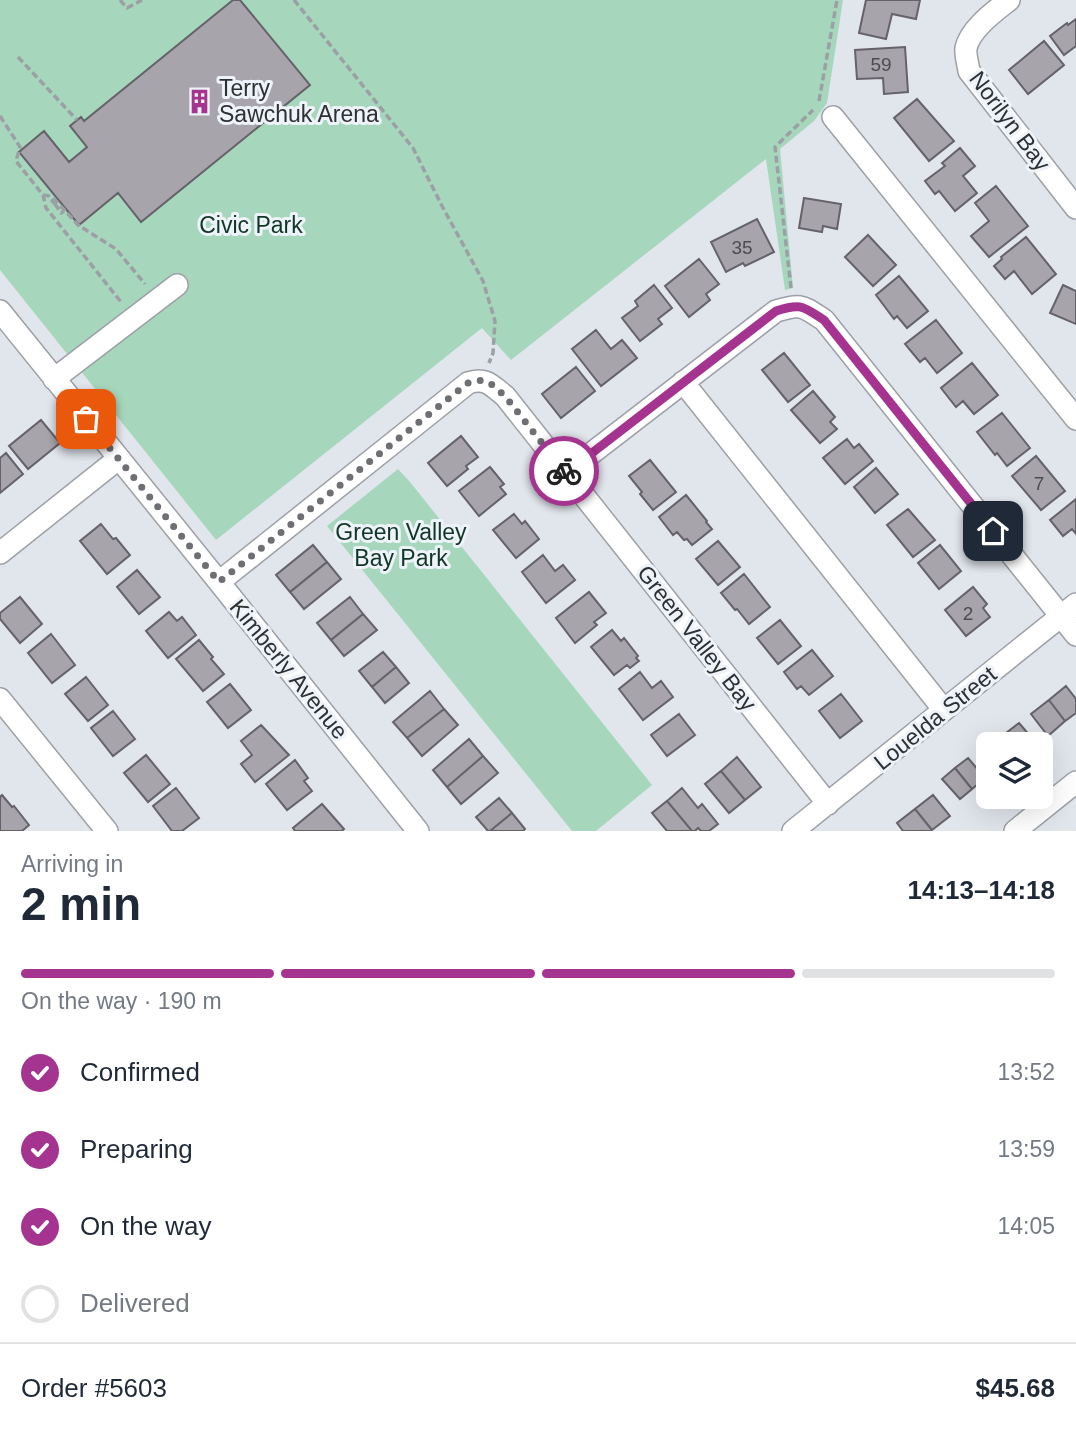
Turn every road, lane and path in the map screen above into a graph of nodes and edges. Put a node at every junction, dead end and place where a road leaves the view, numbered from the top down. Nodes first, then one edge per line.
1 (120, 0) edge
2 (142, 0) edge
3 (294, 0) edge
4 (837, 0) edge
5 (1009, 0) edge
6 (18, 57) dead end
7 (0, 116) edge
8 (833, 117) dead end
9 (77, 120) dead end
10 (43, 195) junction
11 (57, 197) dead end
12 (1076, 208) edge
13 (64, 211) junction
14 (177, 285) dead end
15 (157, 300) junction
16 (793, 305) junction
17 (0, 311) edge
18 (134, 318) junction
19 (54, 379) junction
20 (485, 382) junction
21 (683, 382) junction
22 (1076, 419) edge
23 (118, 459) junction
24 (566, 473) junction
25 (0, 553) edge
26 (219, 582) junction
27 (1068, 610) edge
28 (1076, 635) edge
29 (0, 699) edge
30 (944, 710) junction
31 (1076, 782) edge
32 (828, 804) junction
33 (107, 831) edge
34 (418, 831) edge
35 (793, 831) edge
36 (1015, 831) edge

1 - 2 path
3 - 20 path
4 - 16 path
5 - 12 street, Norilyn Bay
6 - 9 path
7 - 10 path
8 - 22 street
10 - 13 path
10 - 18 path
11 - 13 path, bridge
13 - 15 path
14 - 15 street
15 - 18 street
16 - 21 street
16 - 27 street
17 - 19 street, Kimberly Avenue
18 - 19 street
19 - 23 street, Kimberly Avenue
20 - 24 street, Green Valley Bay
20 - 26 street
21 - 24 street
21 - 30 street
23 - 25 street
23 - 26 street, Kimberly Avenue
24 - 32 street, Green Valley Bay
26 - 34 street, Kimberly Avenue
27 - 28 street
27 - 30 street, Louelda Street
29 - 33 street
30 - 32 street, Louelda Street
31 - 36 street
32 - 35 street, Louelda Street

